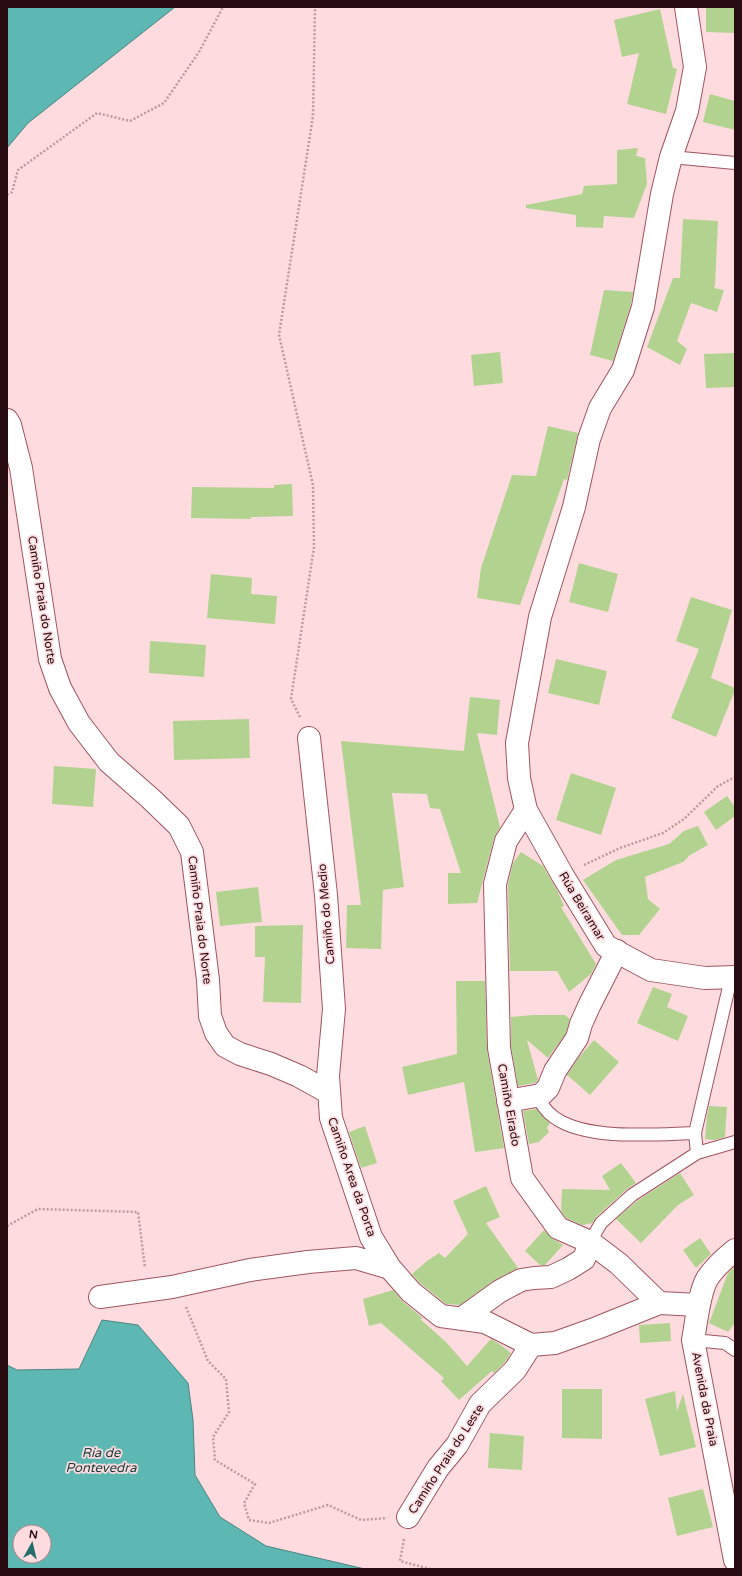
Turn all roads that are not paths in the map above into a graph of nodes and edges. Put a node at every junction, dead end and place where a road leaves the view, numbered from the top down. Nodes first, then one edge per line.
1 (686, 7) edge
2 (671, 157) junction
3 (735, 163) edge
4 (7, 420) edge
5 (309, 738) road end
6 (526, 810) junction
7 (617, 951) junction
8 (733, 978) edge
9 (328, 1092) junction
10 (536, 1096) junction
11 (508, 1101) junction
12 (695, 1134) junction
13 (735, 1142) edge
14 (697, 1153) junction
15 (590, 1242) junction
16 (735, 1250) edge
17 (390, 1268) junction
18 (100, 1297) dead end
19 (660, 1303) junction
20 (699, 1306) junction
21 (462, 1319) junction
22 (694, 1340) junction
23 (531, 1346) junction
24 (735, 1350) edge
25 (408, 1517) road end
26 (735, 1560) edge

1 - 2 street, Rúa Beiramar
2 - 3 lane
2 - 6 street, Rúa Beiramar
4 - 9 street, Camiño Praia do Norte
5 - 9 street, Camiño do Medio
6 - 7 street, Rúa Beiramar
6 - 11 street, Camiño Eirado
7 - 8 street, Rúa Beiramar
7 - 10 street
8 - 12 lane
9 - 17 street, Camiño Area da Porta
10 - 11 street
10 - 12 lane
11 - 15 street, Camiño Eirado
12 - 14 lane
13 - 14 lane
14 - 15 lane
15 - 19 street, Camiño Eirado
15 - 21 street
16 - 20 street, Avenida da Praia
17 - 18 street
17 - 21 street, Camiño Area da Porta
19 - 20 street
19 - 23 street
20 - 22 street, Avenida da Praia
21 - 23 street, Camiño Area da Porta
22 - 24 lane
22 - 26 street, Avenida da Praia
23 - 25 street, Camiño Praia do Leste

